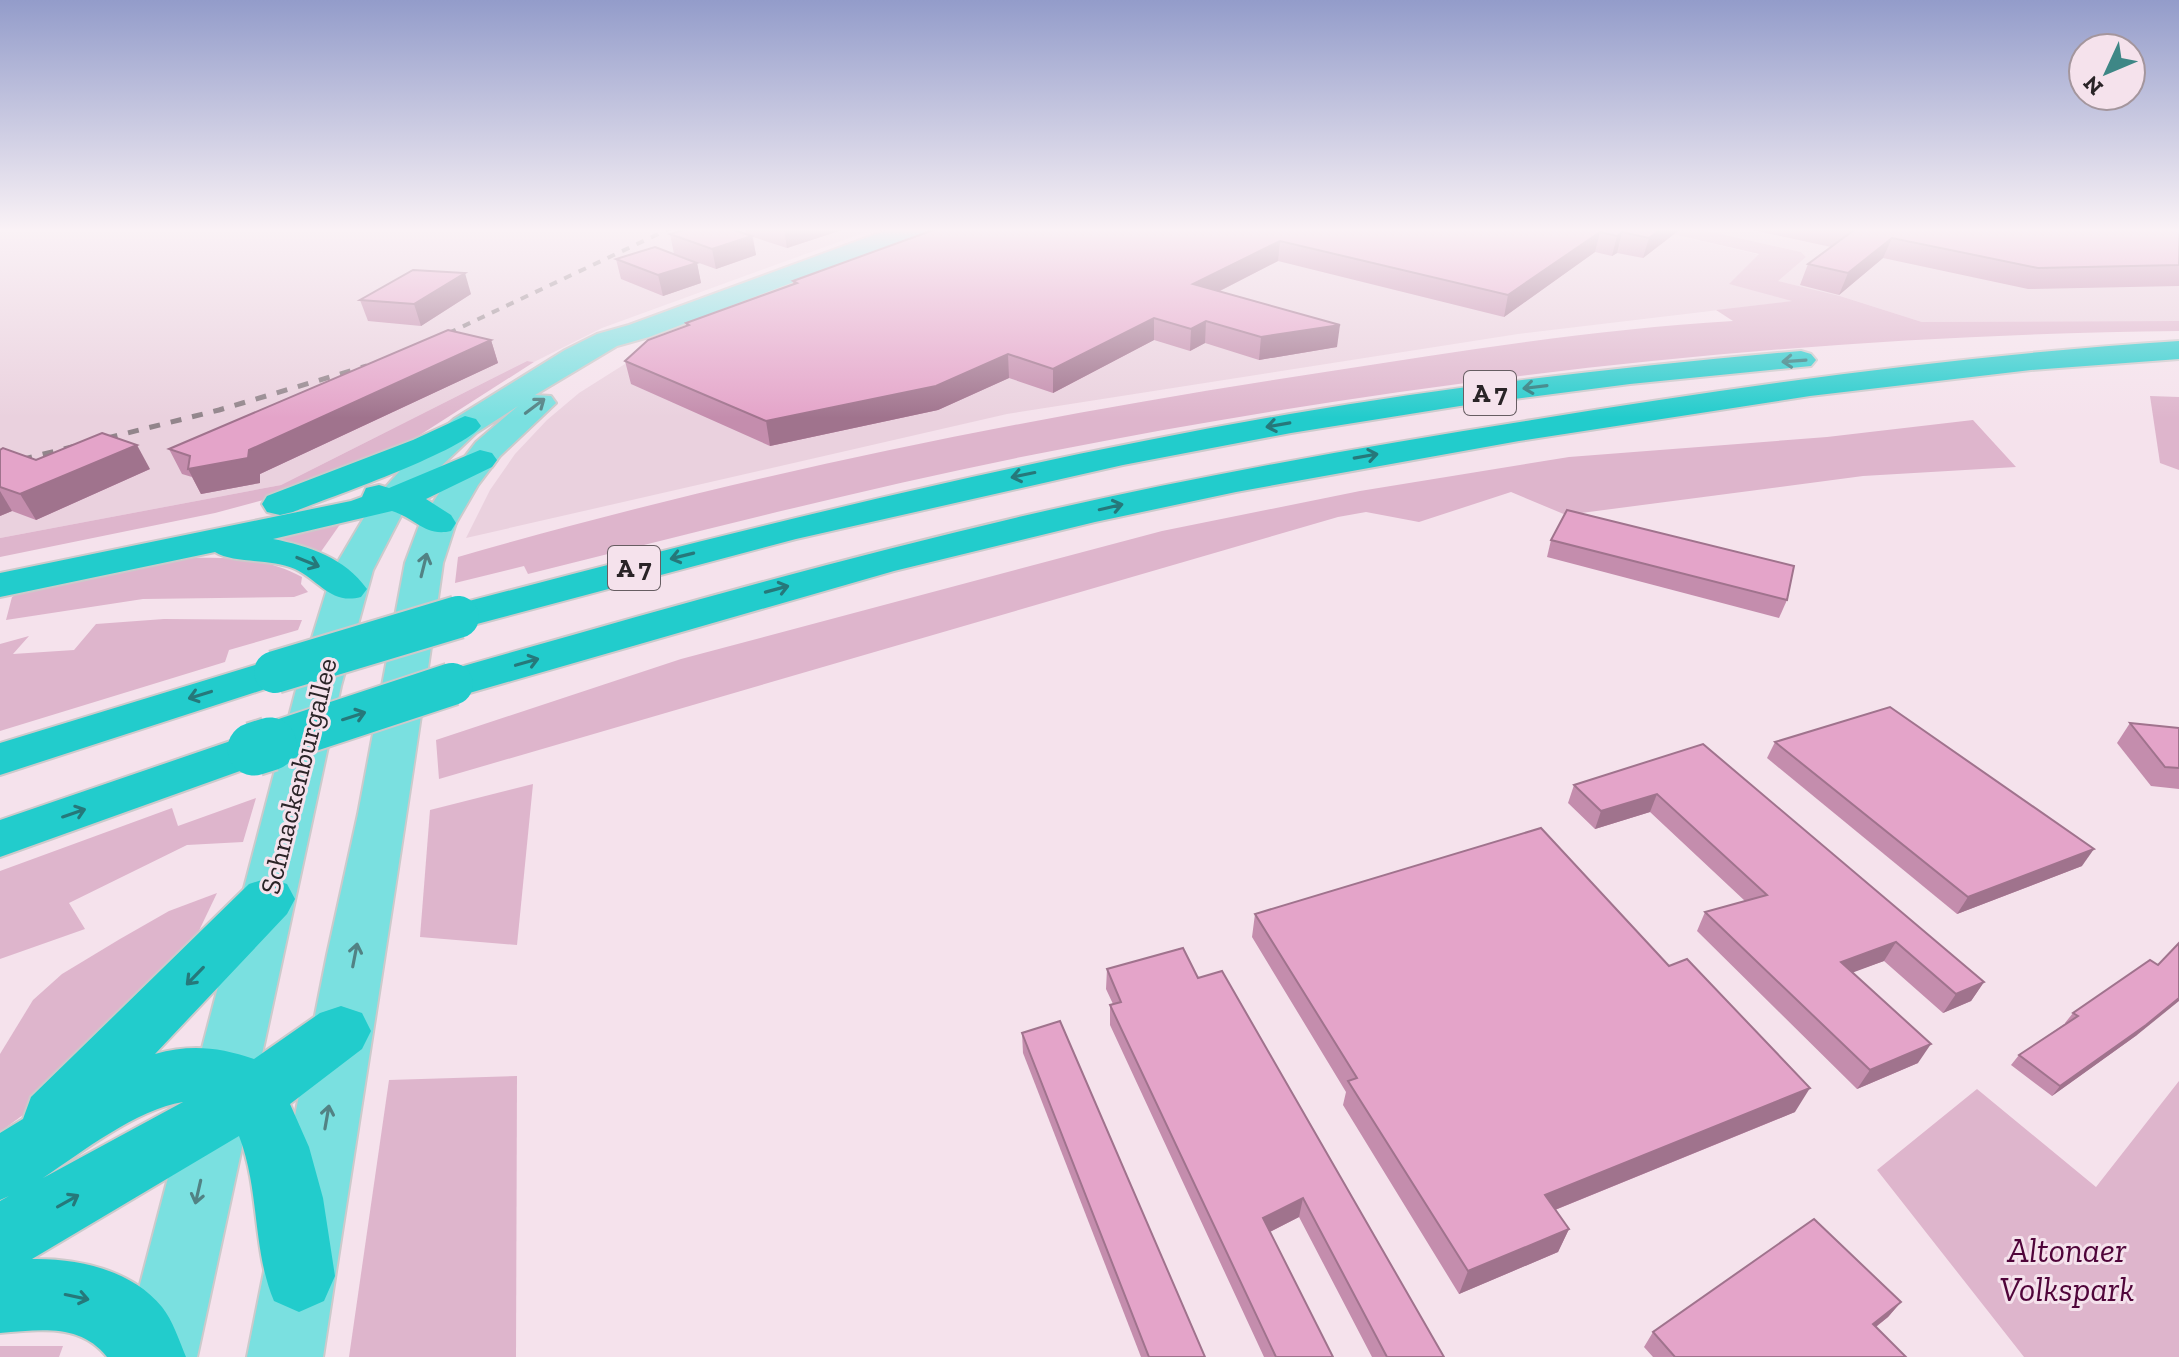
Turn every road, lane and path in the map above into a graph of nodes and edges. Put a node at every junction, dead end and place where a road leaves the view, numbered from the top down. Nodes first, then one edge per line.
1 (740, 291) edge
2 (639, 331) junction
3 (2179, 337) edge
4 (2179, 350) edge
5 (2179, 376) edge
6 (1584, 421) junction
7 (465, 426) junction
8 (480, 460) junction
9 (280, 504) junction
10 (416, 511) junction
11 (148, 554) junction
12 (0, 567) edge
13 (0, 585) edge
14 (347, 589) junction
15 (0, 759) edge
16 (0, 839) edge
17 (268, 899) junction
18 (341, 1031) junction
19 (230, 1097) junction
20 (0, 1167) edge
21 (0, 1239) edge
22 (299, 1276) junction
23 (0, 1297) edge
24 (148, 1357) edge
25 (159, 1357) edge
26 (285, 1357) edge

1 - 2 main road, Schnackenburgallee
2 - 7 main road, Schnackenburgallee
8 -> 2 main road, Schnackenburgallee
3 -> 15 highway, A 7, bridge
4 - 6 highway, A 7
5 - 6 highway
16 -> 6 highway, A 7, bridge
7 - 9 highway
7 - 10 main road, Schnackenburgallee
8 - 10 main road, Schnackenburgallee
8 - 10 highway
9 - 10 highway
9 - 12 highway
10 - 11 highway
10 - 14 main road, Schnackenburgallee
18 -> 10 main road, Schnackenburgallee
11 - 13 highway
11 -> 14 highway
14 - 17 main road, Schnackenburgallee
17 - 19 main road, Schnackenburgallee
17 -> 20 highway
18 - 19 highway
22 -> 18 main road, Schnackenburgallee
19 - 20 highway
21 -> 19 highway
19 - 22 highway
19 -> 25 main road, Schnackenburgallee
22 - 26 main road, Schnackenburgallee
23 -> 24 highway

